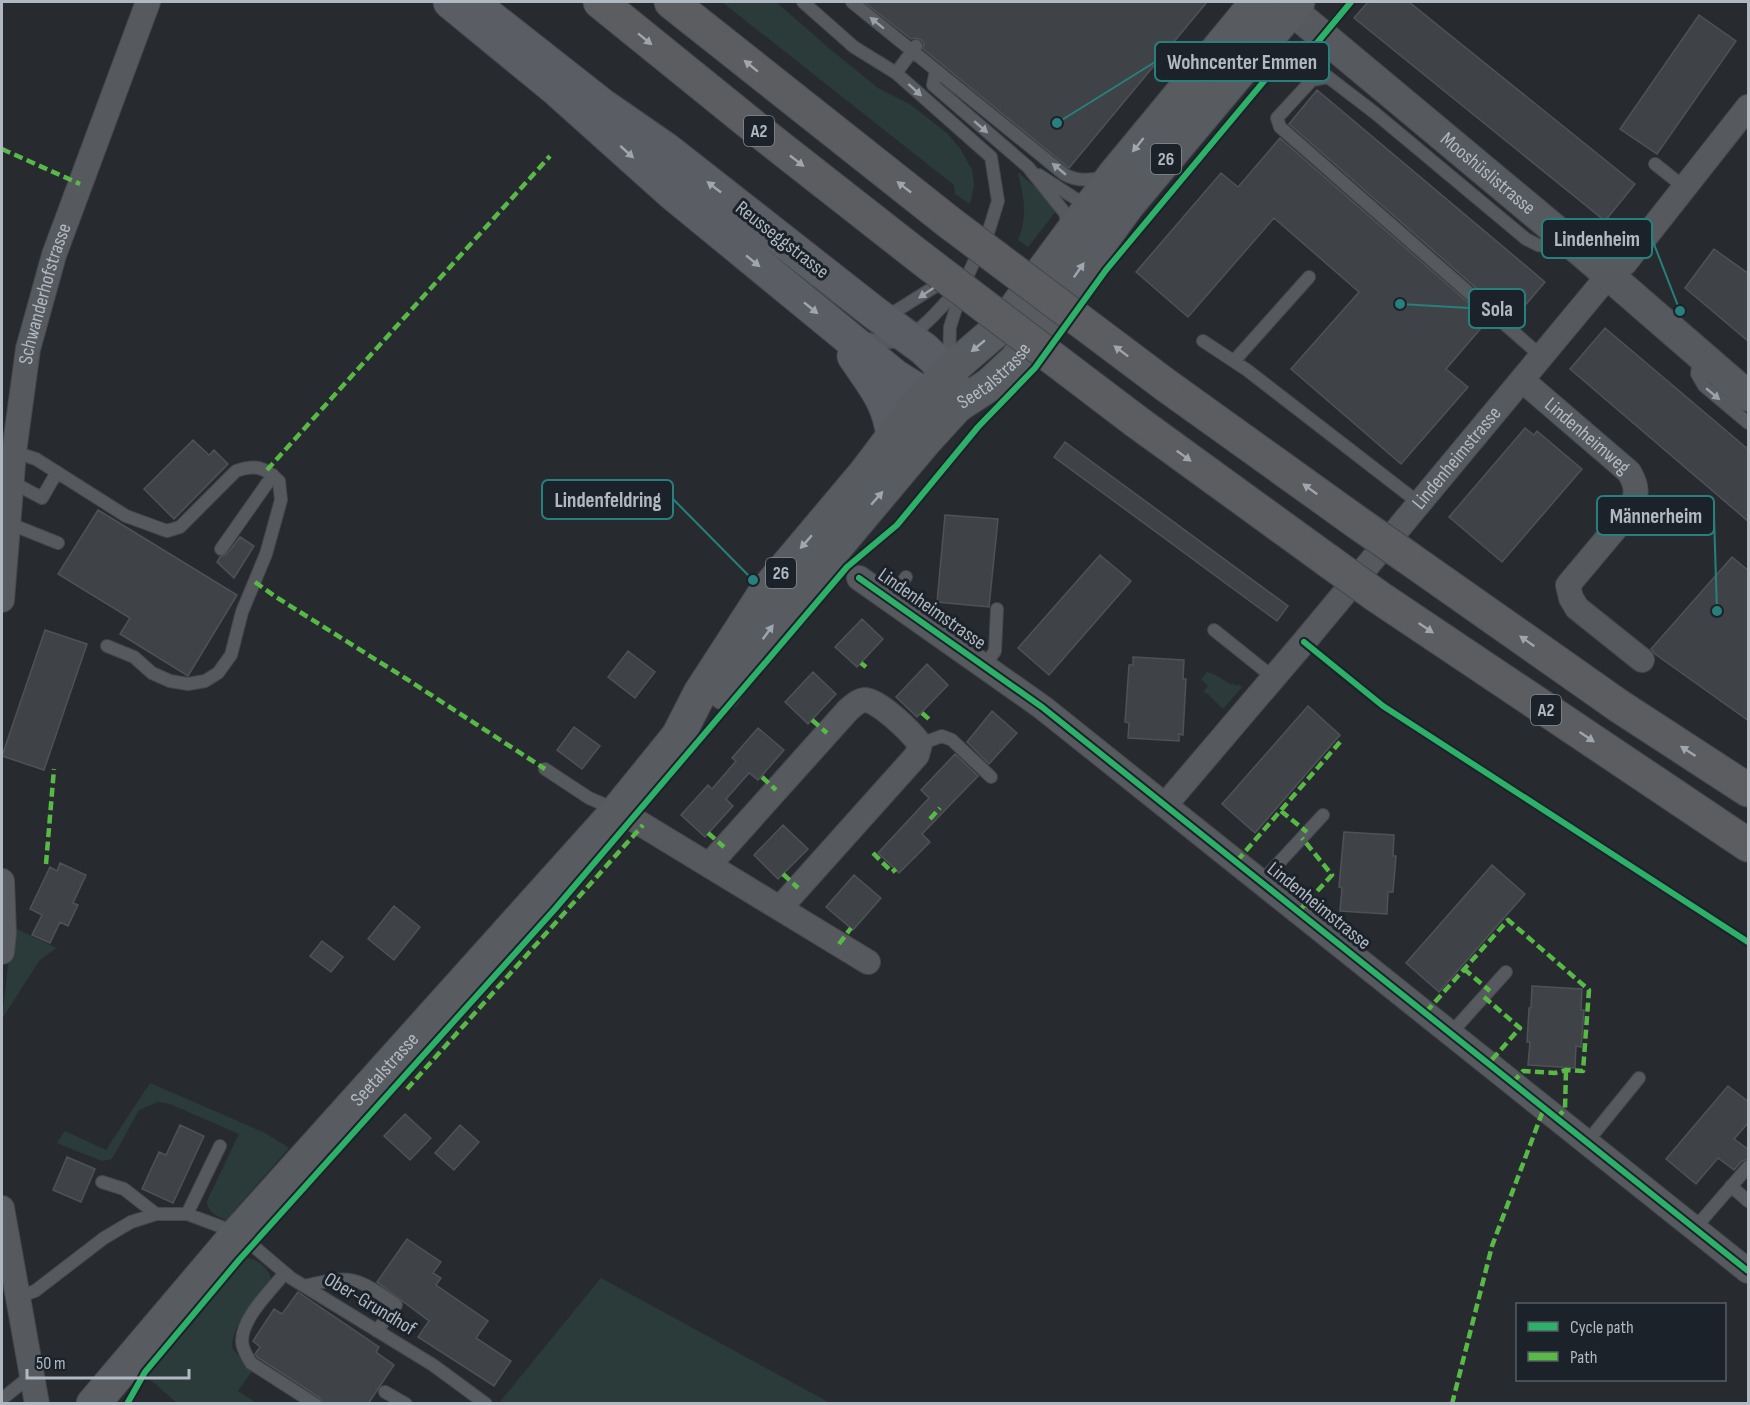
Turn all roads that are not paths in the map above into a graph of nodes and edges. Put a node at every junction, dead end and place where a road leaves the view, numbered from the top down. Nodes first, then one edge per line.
1 (148, 2) edge
2 (450, 2) edge
3 (471, 2) edge
4 (600, 2) edge
5 (671, 2) edge
6 (802, 2) edge
7 (852, 2) edge
8 (1257, 2) edge
9 (1290, 4) edge
10 (914, 48) junction
11 (936, 70) junction
12 (896, 73) junction
13 (1363, 86) junction
14 (1749, 107) edge
15 (1655, 164) dead end
16 (1028, 167) junction
17 (1114, 176) junction
18 (1684, 187) junction
19 (1092, 204) junction
20 (1127, 206) junction
21 (1069, 237) junction
22 (974, 262) junction
23 (1608, 276) junction
24 (1309, 277) dead end
25 (964, 283) junction
26 (876, 314) junction
27 (837, 329) junction
28 (906, 337) junction
29 (1203, 341) dead end
30 (1699, 354) junction
31 (1541, 356) junction
32 (1234, 361) junction
33 (1522, 380) junction
34 (938, 383) junction
35 (1749, 396) edge
36 (957, 406) junction
37 (1749, 423) edge
38 (893, 436) junction
39 (14, 452) junction
40 (57, 472) junction
41 (273, 475) junction
42 (12, 482) junction
43 (1419, 503) junction
44 (8, 523) junction
45 (58, 543) dead end
46 (221, 549) dead end
47 (906, 577) dead end
48 (859, 578) dead end
49 (890, 599) junction
50 (2, 600) edge
51 (997, 609) dead end
52 (1214, 630) dead end
53 (107, 646) dead end
54 (1642, 660) dead end
55 (984, 666) junction
56 (1274, 678) junction
57 (678, 736) junction
58 (920, 744) junction
59 (545, 769) dead end
60 (991, 777) dead end
61 (1743, 786) edge
62 (1166, 804) junction
63 (618, 810) junction
64 (1323, 815) dead end
65 (1749, 845) edge
66 (709, 865) junction
67 (2, 881) edge
68 (1262, 881) junction
69 (780, 908) junction
70 (2, 952) edge
71 (868, 962) dead end
72 (1506, 972) dead end
73 (1451, 1033) junction
74 (1639, 1078) dead end
75 (1587, 1142) junction
76 (220, 1146) dead end
77 (1749, 1167) edge
78 (102, 1182) dead end
79 (1731, 1186) junction
80 (1749, 1201) edge
81 (2, 1208) edge
82 (156, 1214) junction
83 (187, 1214) junction
84 (1695, 1228) junction
85 (238, 1233) junction
86 (1749, 1271) edge
87 (285, 1274) junction
88 (304, 1286) junction
89 (18, 1297) junction
90 (377, 1331) junction
91 (33, 1374) junction
92 (385, 1392) dead end
93 (2, 1399) edge
94 (37, 1404) edge
95 (93, 1404) edge
96 (315, 1404) edge
97 (406, 1404) edge
98 (486, 1404) edge

1 - 39 street, Schwanderhofstrasse
2 -> 27 main road, Reusseggstrasse
26 -> 3 main road, Reusseggstrasse
4 -> 65 highway, A2, bridge
61 -> 5 highway, A2, bridge
6 - 12 lane
10 -> 7 lane
8 -> 17 main road, Seetalstrasse / 26
9 - 13 street, Mooshüslistrasse
9 - 20 main road, Seetalstrasse / 26
10 - 11 lane
10 - 12 lane
11 -> 16 lane
17 -> 11 lane
12 -> 22 lane
13 - 23 street, Mooshüslistrasse
13 - 31 lane
14 - 18 street, Lindenheimstrasse
15 - 18 lane
16 - 19 lane
16 - 21 lane
17 - 19 main road, Seetalstrasse / 26
18 - 23 street, Lindenheimstrasse
19 - 20 lane
19 - 21 main road, Seetalstrasse / 26
36 -> 20 main road, Seetalstrasse / 26
21 -> 34 main road, Seetalstrasse / 26
22 - 25 lane
22 -> 26 lane
23 - 30 street, Mooshüslistrasse
23 - 31 street, Lindenheimstrasse
24 - 32 lane
25 - 28 lane
25 - 34 lane
26 - 28 main road, Reusseggstrasse
27 - 28 lane
27 - 34 main road, Reusseggstrasse
27 - 38 main road, Reusseggstrasse
28 - 34 main road, Reusseggstrasse
29 - 32 lane
30 - 35 street, Mooshüslistrasse
30 -> 37 lane
31 - 33 street, Lindenheimstrasse
32 - 43 lane
33 - 43 street, Lindenheimstrasse
33 - 54 street, Lindenheimweg
34 - 36 main road, Reusseggstrasse
34 - 38 main road, Seetalstrasse / 26
57 -> 36 main road, Seetalstrasse / 26
38 -> 57 main road, Seetalstrasse / 26
39 - 40 lane
39 - 42 street, Schwanderhofstrasse
40 - 41 lane
40 - 42 lane
41 - 46 lane
41 - 53 lane
42 - 44 street, Schwanderhofstrasse
43 - 56 street, Lindenheimstrasse
44 - 45 lane
44 - 50 street, Schwanderhofstrasse
47 - 49 lane
48 - 49 street, Lindenheimstrasse
49 - 55 street, Lindenheimstrasse
51 - 55 lane
52 - 56 lane
55 - 62 street, Lindenheimstrasse
56 - 62 street, Lindenheimstrasse
57 - 63 main road, Seetalstrasse / 26
58 - 60 lane
58 - 66 street
58 - 69 street
59 - 63 lane
62 - 68 street, Lindenheimstrasse
63 - 66 street
63 - 85 main road, Seetalstrasse / 26
64 - 68 lane
66 - 69 street
67 - 70 street
68 - 73 street, Lindenheimstrasse
69 - 71 street
72 - 73 lane
73 - 75 street, Lindenheimstrasse
74 - 75 lane
75 - 84 street, Lindenheimstrasse
76 - 83 lane
77 - 79 lane
78 - 82 lane
79 - 80 lane
79 - 84 lane
81 - 89 street
82 - 83 lane
82 - 89 lane
83 - 85 lane
84 - 86 street, Lindenheimstrasse
85 - 87 lane, Ober-Grundhof
85 - 95 main road, Seetalstrasse / 26
87 - 88 lane, Ober-Grundhof
87 - 96 lane
88 - 90 lane, Ober-Grundhof
88 - 90 lane
89 - 91 street
90 - 98 lane, Ober-Grundhof
91 - 93 lane
91 - 94 street
92 - 97 lane

